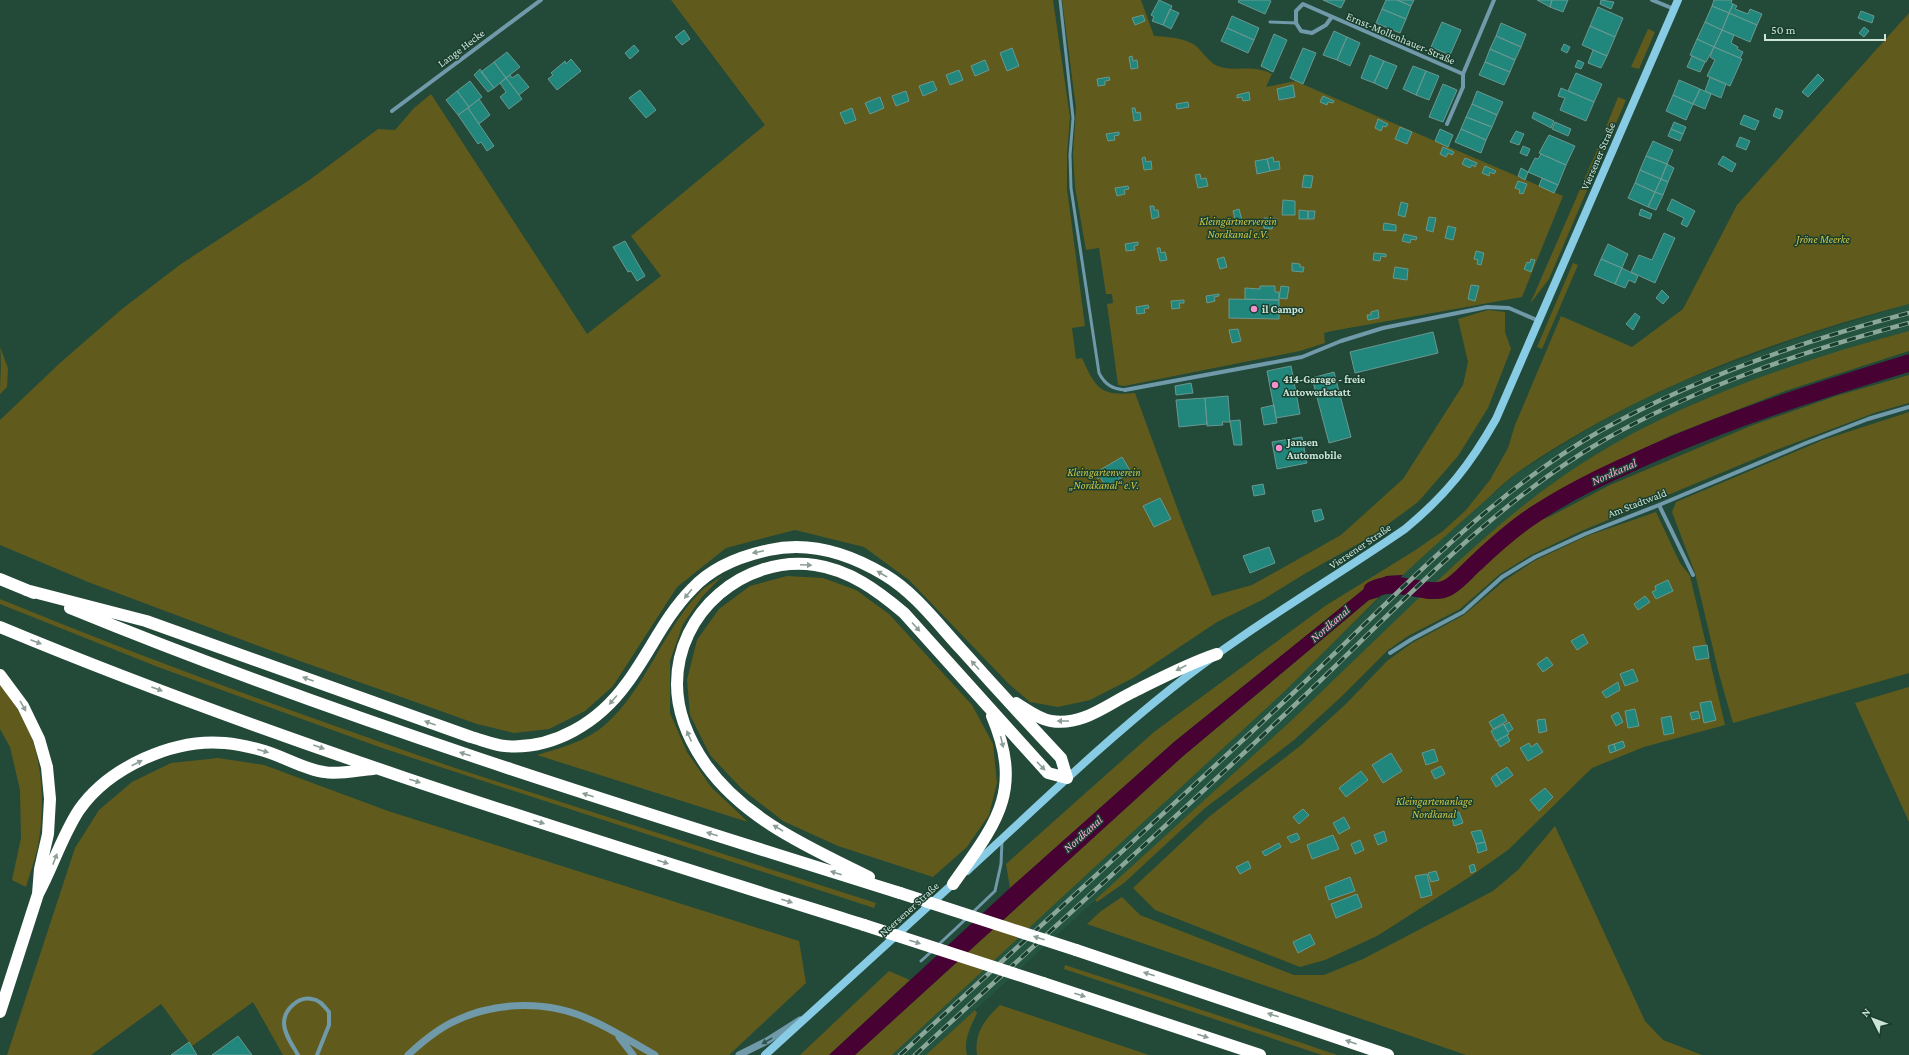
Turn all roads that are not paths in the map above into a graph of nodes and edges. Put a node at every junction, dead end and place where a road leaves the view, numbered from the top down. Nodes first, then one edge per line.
1 (541, 0) edge
2 (1060, 0) edge
3 (1494, 0) edge
4 (1652, 0) edge
5 (1678, 0) edge
6 (1674, 9) junction
7 (1332, 18) junction
8 (1270, 22) dead end
9 (1296, 22) junction
10 (1463, 74) junction
11 (392, 111) dead end
12 (1447, 124) dead end
13 (1539, 321) junction
14 (1125, 390) joint
15 (1909, 407) edge
16 (1659, 505) junction
17 (1693, 575) dead end
18 (0, 579) edge
19 (26, 590) junction
20 (0, 627) edge
21 (1390, 653) dead end
22 (1217, 654) junction
23 (0, 675) edge
24 (1001, 694) junction
25 (988, 706) junction
26 (378, 769) junction
27 (1067, 778) junction
28 (1002, 839) junction
29 (953, 884) junction
30 (900, 893) junction
31 (38, 894) junction
32 (921, 961) dead end
33 (0, 1012) edge
34 (811, 1012) junction
35 (616, 1034) junction
36 (298, 1055) edge
37 (316, 1055) edge
38 (408, 1055) edge
39 (633, 1055) edge
40 (656, 1055) edge
41 (739, 1055) edge
42 (765, 1055) edge
43 (1260, 1055) edge
44 (1388, 1055) edge

1 - 11 street, Lange Hecke
2 - 14 lane
3 - 10 street, Ernst-Mollenhauer-Straße
4 - 6 street
5 - 6 main road, Viersener Straße
6 - 13 main road, Viersener Straße
7 - 9 street, Ernst-Mollenhauer-Straße
7 - 9 street, Ernst-Mollenhauer-Straße
7 - 10 street, Ernst-Mollenhauer-Straße
8 - 9 lane
10 - 12 street, Ernst-Mollenhauer-Straße
13 - 14 street
13 - 22 main road, Viersener Straße
15 - 16 street, Am Stadtwald
16 - 17 street
16 - 21 street, Am Stadtwald
18 - 19 highway
24 -> 19 highway
30 -> 19 highway
20 -> 26 highway
22 -> 24 highway
22 - 27 main road, Viersener Straße
23 -> 31 highway
24 - 27 highway
25 -> 27 highway
25 -> 29 highway
30 -> 25 highway
31 -> 26 highway
26 -> 43 highway, bridge
27 - 28 main road, Neersener Straße
28 - 29 main road, Neersener Straße
28 - 32 lane
29 - 34 main road, Neersener Straße
44 -> 30 highway, bridge
31 - 33 highway
34 -> 41 street
34 - 42 main road, Neersener Straße
35 - 38 street
35 - 39 street
35 - 40 street
36 - 37 street

